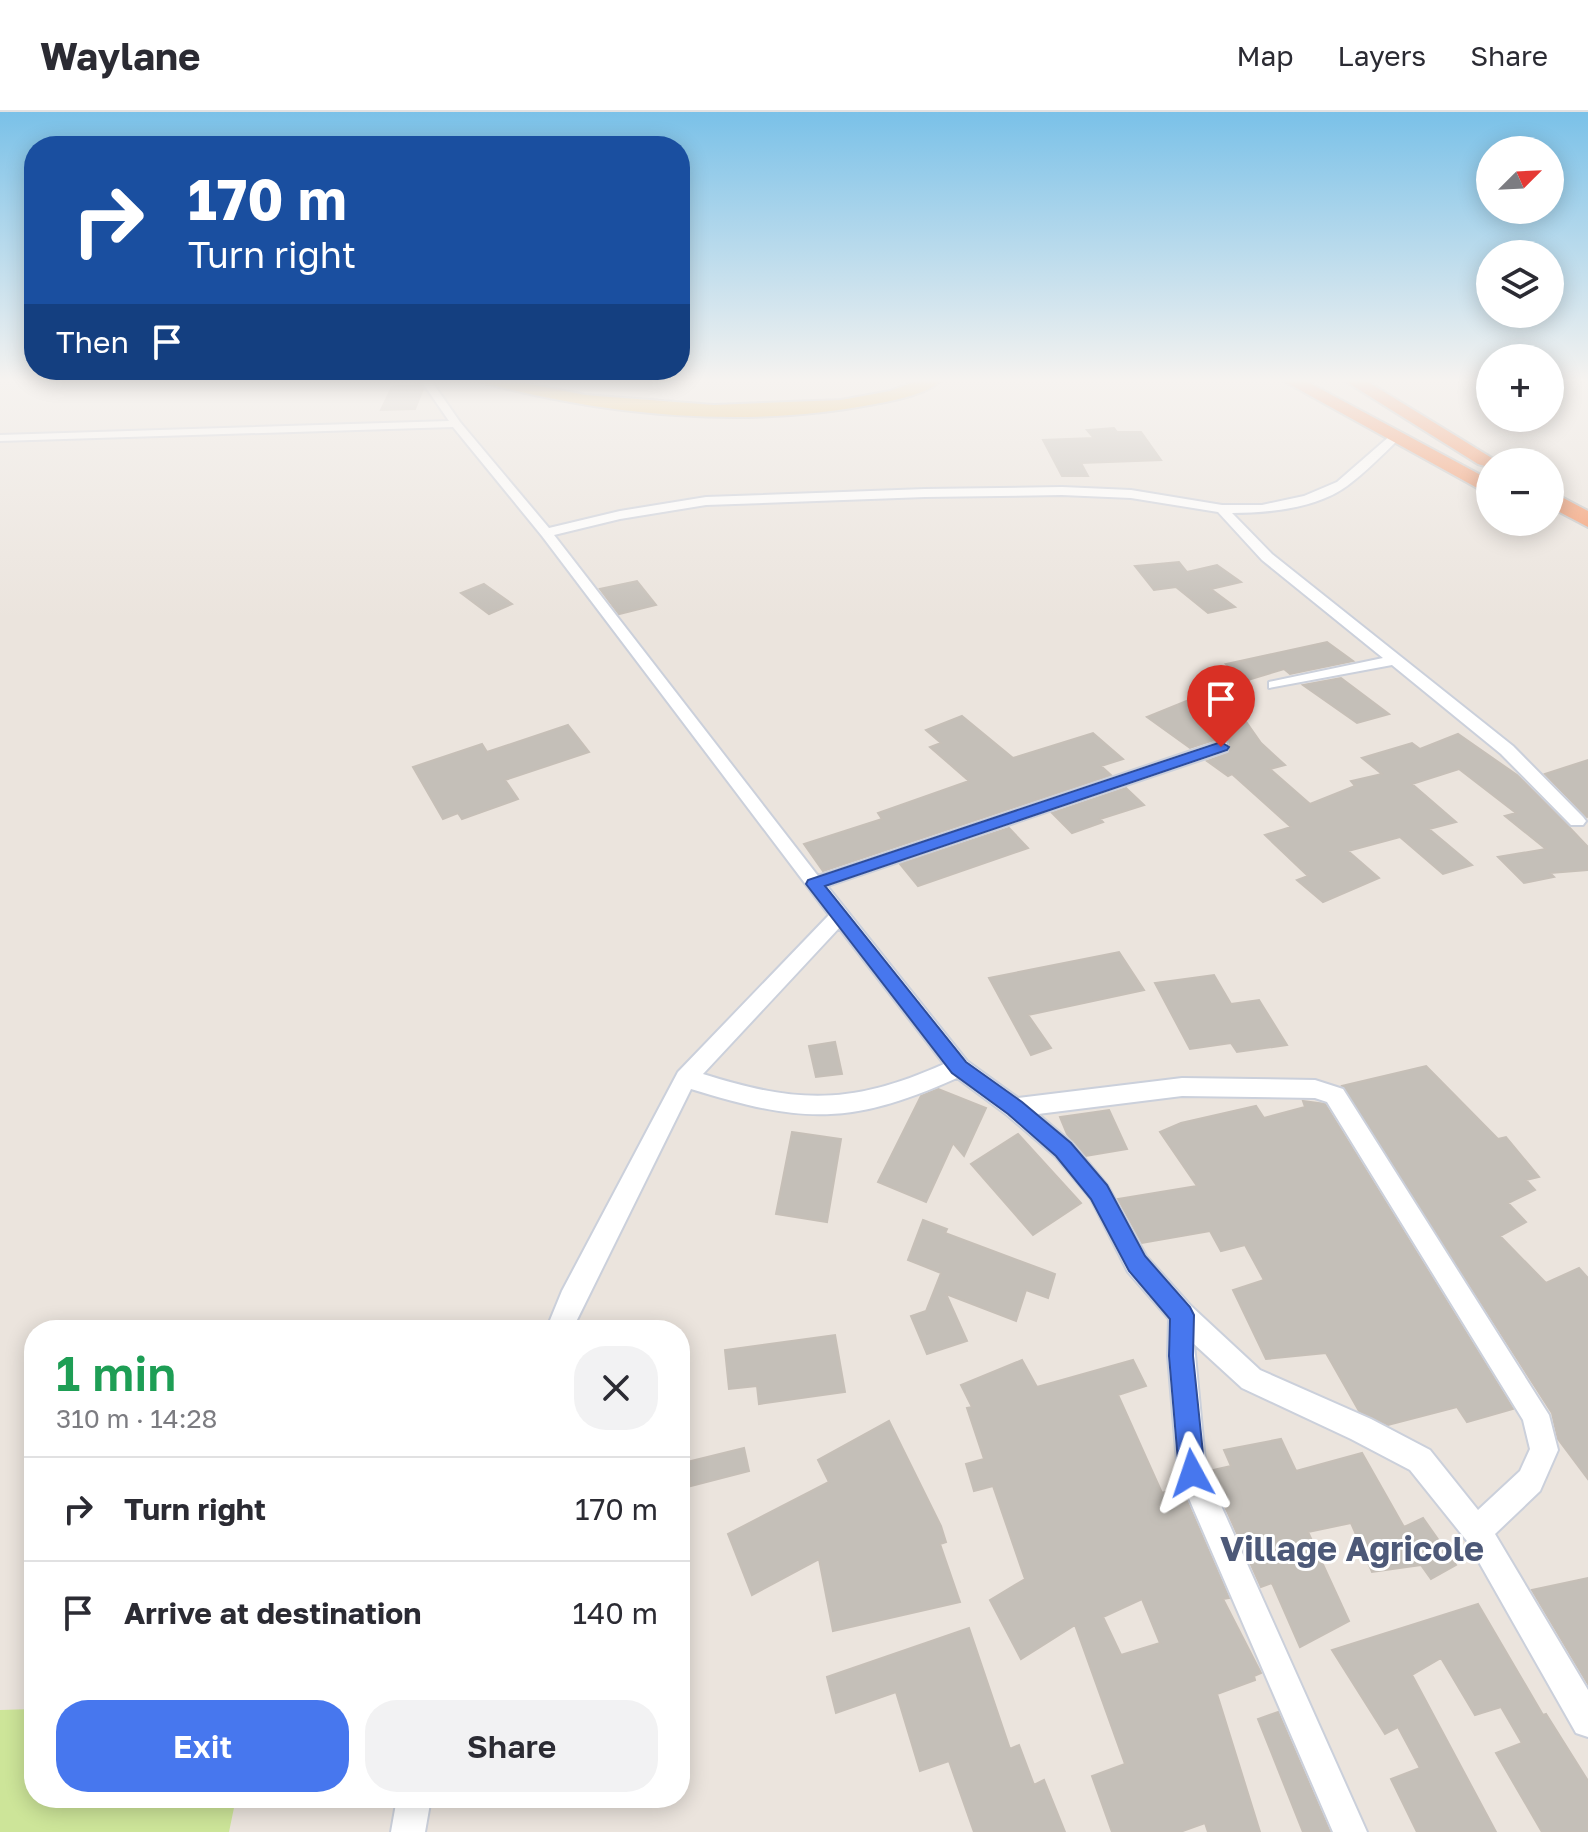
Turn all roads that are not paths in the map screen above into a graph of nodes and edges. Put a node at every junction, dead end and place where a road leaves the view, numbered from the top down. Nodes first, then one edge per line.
1 (485, 459) edge
2 (1367, 459) edge
3 (1436, 459) edge
4 (1476, 481) edge
5 (1564, 506) edge
6 (1222, 509) junction
7 (1564, 514) edge
8 (1588, 520) edge
9 (1588, 527) edge
10 (1564, 529) edge
11 (546, 533) junction
12 (1588, 542) edge
13 (1394, 660) junction
14 (1274, 685) dead end
15 (1221, 747) dead end
16 (1577, 821) dead end
17 (814, 884) junction
18 (839, 916) junction
19 (959, 1067) junction
20 (686, 1078) junction
21 (1015, 1108) junction
22 (1182, 1315) junction
23 (563, 1320) edge
24 (1477, 1531) junction
25 (1588, 1721) edge
26 (412, 1808) edge
27 (408, 1832) edge
28 (1350, 1832) edge

1 - 11 street
2 - 6 street
3 - 4 highway
5 - 8 highway
6 - 11 street
6 - 13 street
7 - 9 highway
10 - 12 highway
11 - 17 street
13 - 14 street
13 - 16 street
15 - 17 street
17 - 18 street
18 - 19 street
18 - 20 street
19 - 20 street
19 - 21 street
20 - 23 street
21 - 22 street
21 - 24 street
22 - 24 street
22 - 28 street
24 - 25 street
26 - 27 street

